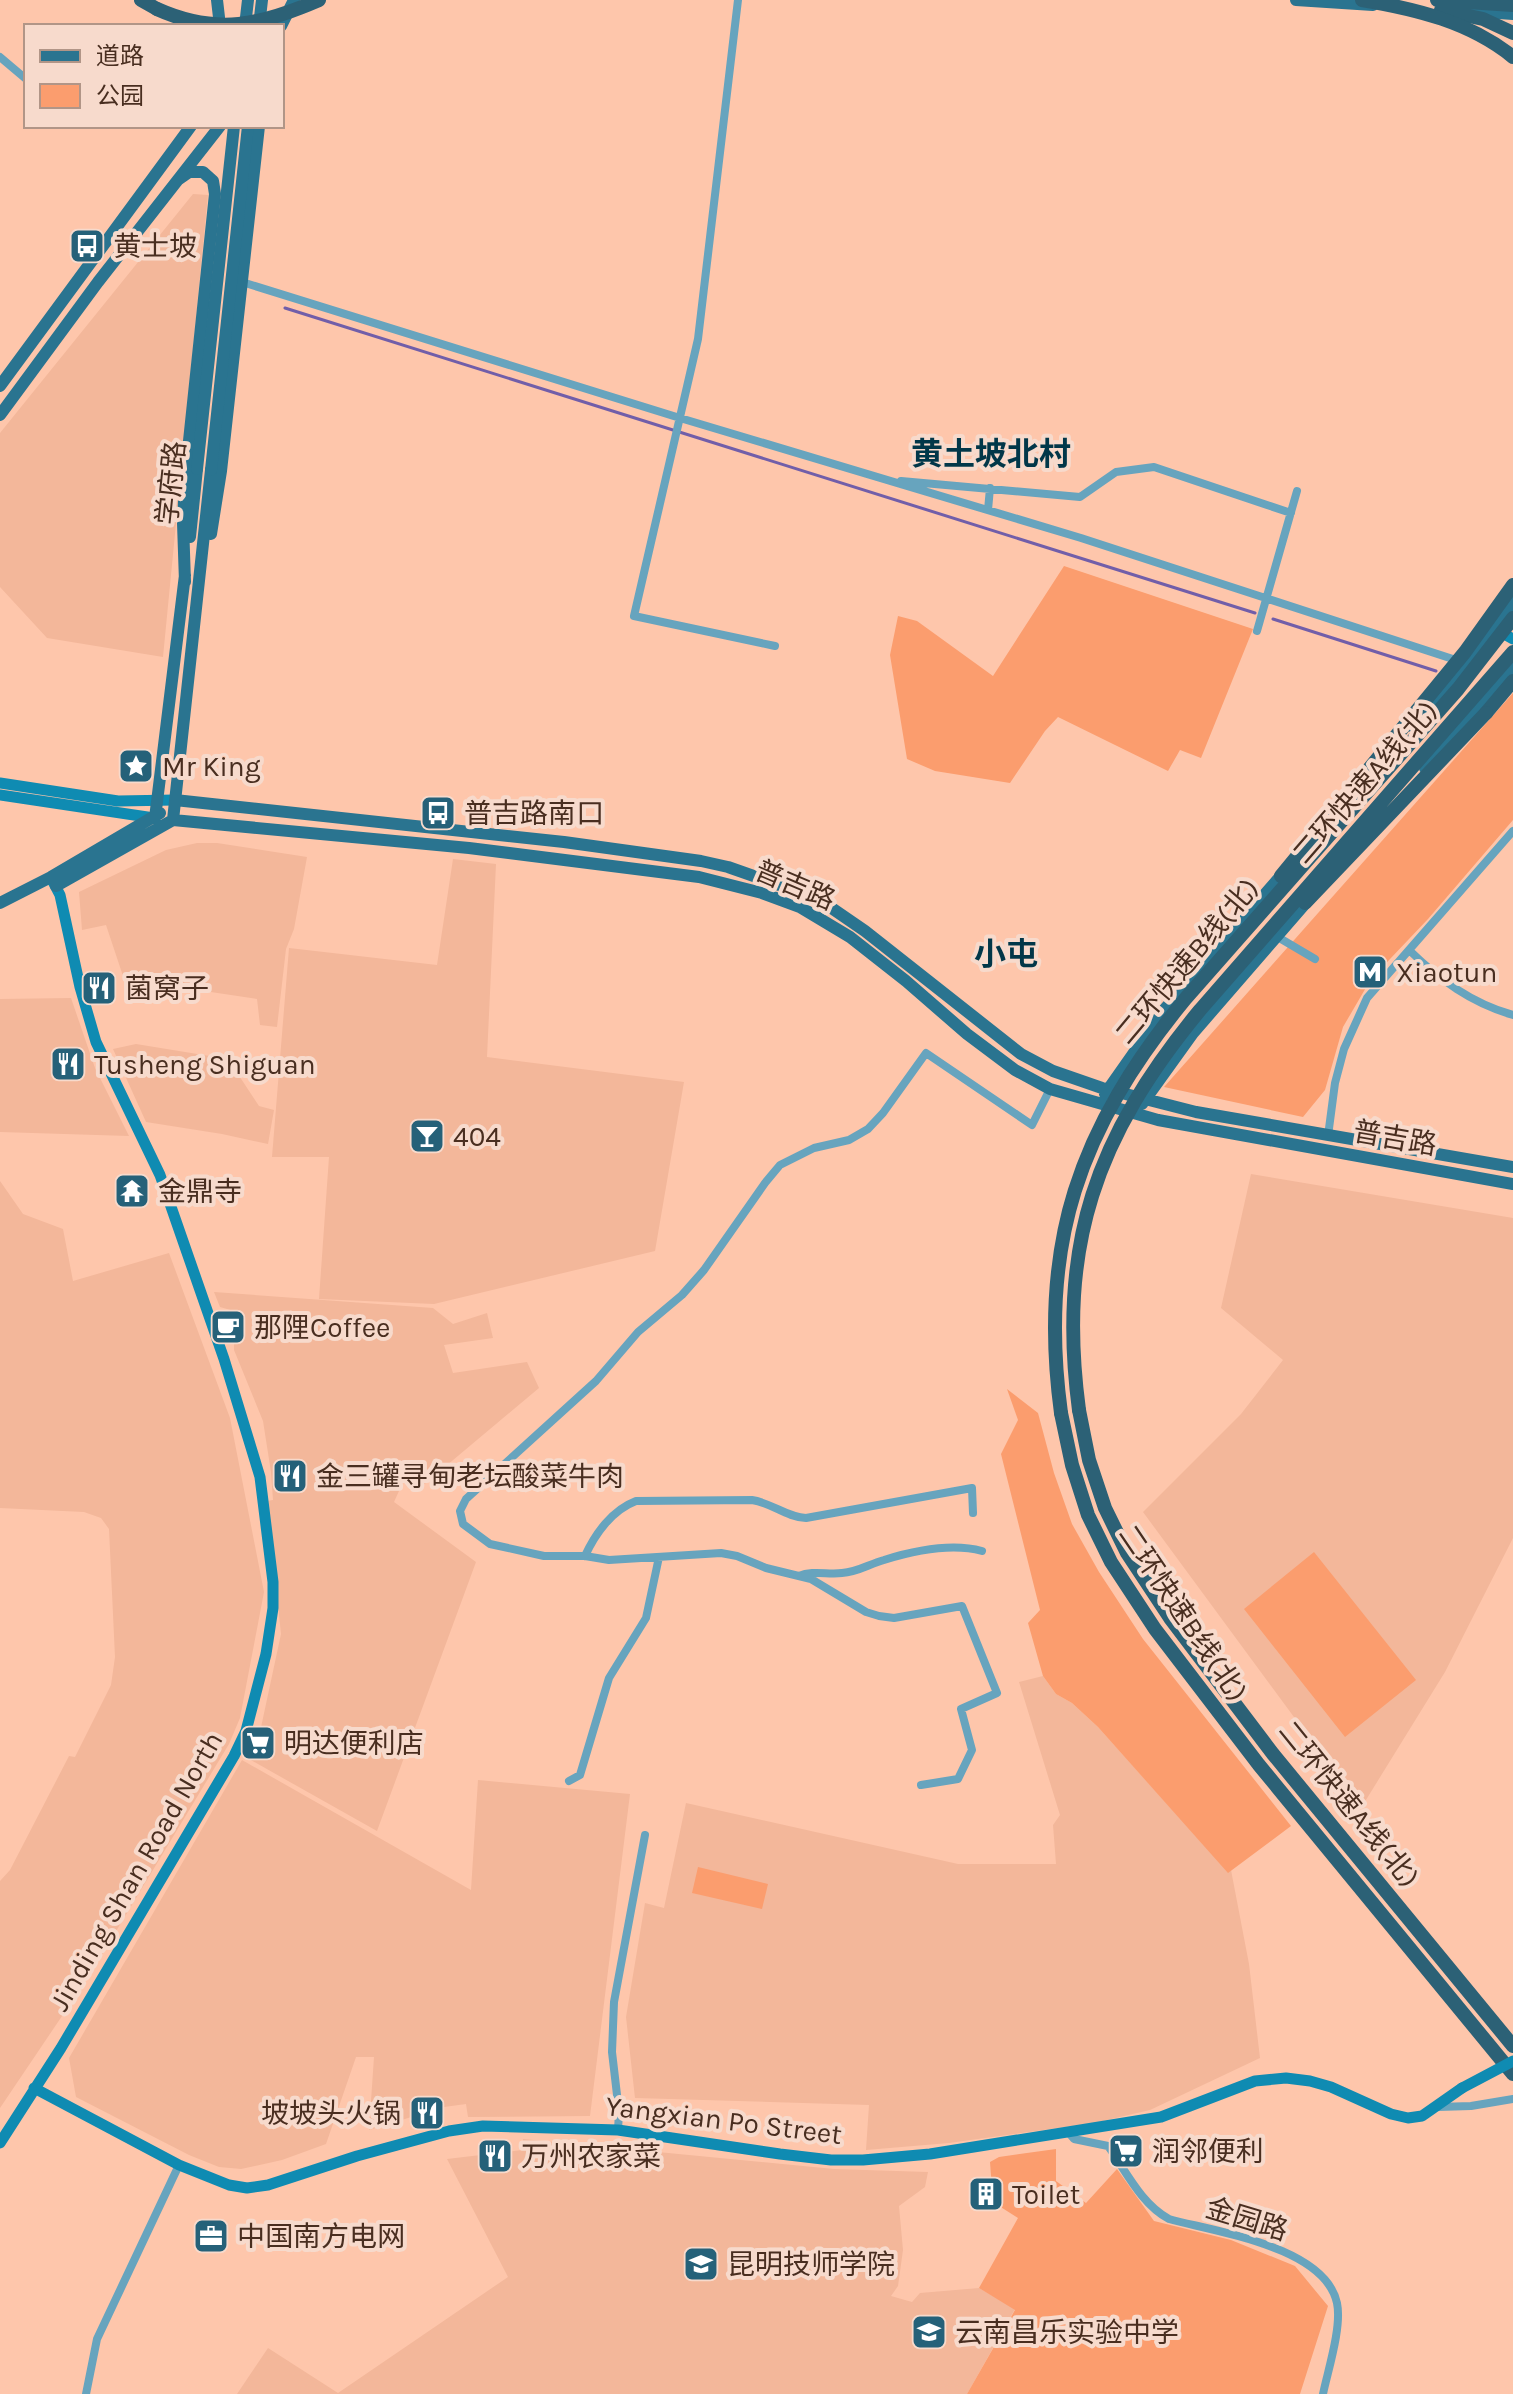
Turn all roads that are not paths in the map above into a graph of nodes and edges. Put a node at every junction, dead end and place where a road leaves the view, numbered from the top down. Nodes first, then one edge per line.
1 (141, 0) edge
2 (217, 0) edge
3 (248, 0) edge
4 (262, 0) edge
5 (294, 0) edge
6 (319, 0) edge
7 (738, 0) edge
8 (1296, 0) edge
9 (1362, 0) edge
10 (1487, 0) edge
11 (1439, 5) edge
12 (1513, 9) edge
13 (220, 24) edge
14 (222, 24) edge
15 (236, 24) edge
16 (245, 24) edge
17 (259, 24) edge
18 (282, 24) edge
19 (1513, 33) edge
20 (0, 57) edge
21 (1513, 57) edge
22 (24, 77) edge
23 (190, 128) edge
24 (218, 128) edge
25 (234, 128) edge
26 (248, 128) edge
27 (259, 128) edge
28 (179, 179) junction
29 (213, 217) junction
30 (249, 220) junction
31 (242, 282) junction
32 (0, 386) edge
33 (0, 415) edge
34 (679, 420) junction
35 (893, 480) dead end
36 (990, 488) junction
37 (1297, 491) dead end
38 (988, 510) junction
39 (1291, 513) junction
40 (185, 582) junction
41 (198, 583) junction
42 (1513, 585) edge
43 (1268, 598) junction
44 (1511, 612) edge
45 (1494, 628) junction
46 (1257, 631) dead end
47 (1513, 639) edge
48 (775, 646) dead end
49 (1513, 652) edge
50 (1467, 664) junction
51 (1513, 665) edge
52 (1513, 681) edge
53 (0, 783) edge
54 (0, 795) edge
55 (175, 800) junction
56 (157, 802) junction
57 (155, 818) junction
58 (173, 820) junction
59 (1513, 831) edge
60 (53, 882) junction
61 (0, 903) edge
62 (1276, 936) junction
63 (1409, 950) junction
64 (1315, 959) dead end
65 (1513, 1015) edge
66 (1171, 1016) junction
67 (1186, 1027) junction
68 (1050, 1089) junction
69 (1108, 1089) junction
70 (1145, 1100) junction
71 (1100, 1103) junction
72 (1137, 1114) junction
73 (1328, 1136) junction
74 (1513, 1167) edge
75 (1513, 1184) edge
76 (973, 1513) dead end
77 (982, 1551) dead end
78 (585, 1556) junction
79 (659, 1557) junction
80 (799, 1576) junction
81 (569, 1781) dead end
82 (921, 1785) dead end
83 (645, 1835) dead end
84 (1513, 2046) edge
85 (1513, 2061) edge
86 (1513, 2074) edge
87 (34, 2088) junction
88 (1513, 2099) edge
89 (1438, 2107) junction
90 (618, 2130) junction
91 (1068, 2132) junction
92 (0, 2143) edge
93 (179, 2165) junction
94 (86, 2394) edge
95 (1323, 2394) edge

1 - 14 highway, bridge
2 - 13 main road
3 - 16 main road
4 - 17 main road
5 - 18 main road
6 - 15 highway, bridge
7 - 34 street
8 - 11 main road
9 - 21 highway, bridge
10 - 12 highway
11 - 12 highway
11 - 19 highway
20 - 22 street
23 - 32 main road
24 - 28 main road
25 - 40 main road, 学府路, bridge
26 - 41 main road, 学府路, bridge
27 - 30 main road, 学府路
28 - 29 main road
28 - 33 main road
29 - 30 main road
29 - 40 main road
30 - 31 main road, 学府路
31 - 34 street
31 - 41 main road, 学府路
34 - 38 street
34 - 48 street
35 - 36 street
36 - 38 street
36 - 39 street
37 - 39 street
38 - 43 street
39 - 43 street
40 - 56 main road, 学府路
41 - 55 main road, 学府路
42 - 66 highway, bridge
43 - 46 street
43 - 50 street
44 - 45 main road
44 - 66 highway, 二环快速B线(北), bridge
45 - 47 street
45 - 50 main road
49 - 67 highway, 二环快速A线(北), bridge
50 - 69 main road
51 - 62 main road
52 - 67 highway, bridge
53 - 56 street, 普吉路
54 - 57 street, 普吉路
55 - 56 street, 普吉路
55 - 57 main road
55 - 58 main road, 学府路
55 - 69 main road, 普吉路
56 - 57 main road, 学府路
57 - 58 street, 普吉路
57 - 60 main road
58 - 60 main road
58 - 68 main road, 普吉路
59 - 63 street
60 - 61 main road
60 - 87 street, Jinding Shan Road North
62 - 64 street
62 - 70 main road
63 - 65 street
63 - 73 street
66 - 86 highway, 二环快速B线(北), bridge
67 - 84 highway, 二环快速A线(北), bridge
68 - 71 main road, 普吉路
68 - 78 street
69 - 70 main road, 普吉路
69 - 71 main road
70 - 72 main road
70 - 73 main road, 普吉路
71 - 72 main road, 普吉路
72 - 75 main road, 普吉路
73 - 74 main road, 普吉路
76 - 78 street
77 - 80 street
78 - 79 street
79 - 80 street
79 - 81 street
80 - 82 street
83 - 90 street
85 - 89 street, Yangxian Po Street, bridge
87 - 92 street, Jinding Shan Road North
87 - 93 street, Yangxian Po Street
88 - 89 street
89 - 91 street, Yangxian Po Street
90 - 91 street, Yangxian Po Street
90 - 93 street, Yangxian Po Street
91 - 95 street, 金园路
93 - 94 street

